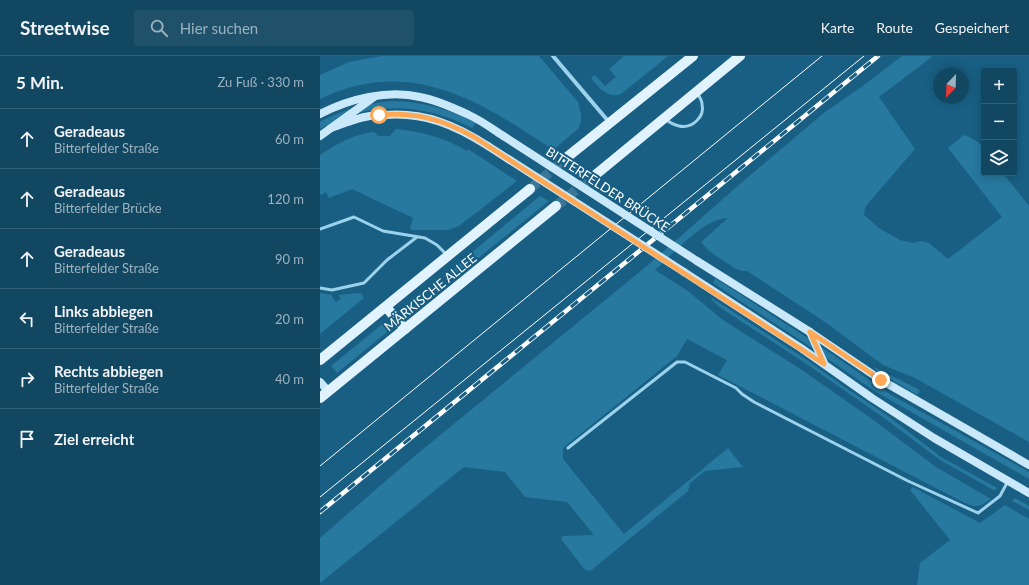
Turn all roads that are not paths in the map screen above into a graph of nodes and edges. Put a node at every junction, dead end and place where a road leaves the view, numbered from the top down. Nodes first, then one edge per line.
1 (553, 56) edge
2 (693, 56) edge
3 (740, 56) edge
4 (697, 91) junction
5 (374, 96) junction
6 (320, 114) edge
7 (663, 118) junction
8 (610, 122) junction
9 (331, 128) junction
10 (320, 136) edge
11 (566, 158) tunnel mouth
12 (594, 176) tunnel mouth
13 (530, 189) tunnel mouth
14 (556, 206) tunnel mouth
15 (320, 230) edge
16 (417, 237) junction
17 (448, 257) junction
18 (320, 288) edge
19 (386, 307) junction
20 (405, 329) junction
21 (810, 332) junction
22 (320, 360) edge
23 (824, 364) junction
24 (320, 382) edge
25 (324, 395) edge
26 (568, 448) dead end
27 (1029, 465) edge
28 (1008, 482) junction
29 (1029, 493) edge

1 - 8 street
2 - 8 main road
3 - 4 main road
4 - 7 main road
4 - 7 lane
5 - 6 main road, BITTERFELDER BRÜCKE
5 - 9 main road
5 - 21 main road, BITTERFELDER BRÜCKE, bridge
7 - 12 main road
8 - 11 main road
9 - 10 main road
9 - 23 main road, bridge
13 - 17 main road, MÄRKISCHE ALLEE
14 - 20 main road, MÄRKISCHE ALLEE
15 - 16 lane
16 - 17 lane
16 - 18 lane
17 - 19 main road, MÄRKISCHE ALLEE
19 - 20 main road
19 - 22 main road, MÄRKISCHE ALLEE
20 - 25 main road, MÄRKISCHE ALLEE
21 - 23 main road
21 - 27 main road, BITTERFELDER BRÜCKE
23 - 28 main road
24 - 25 main road
26 - 28 lane
28 - 29 main road

